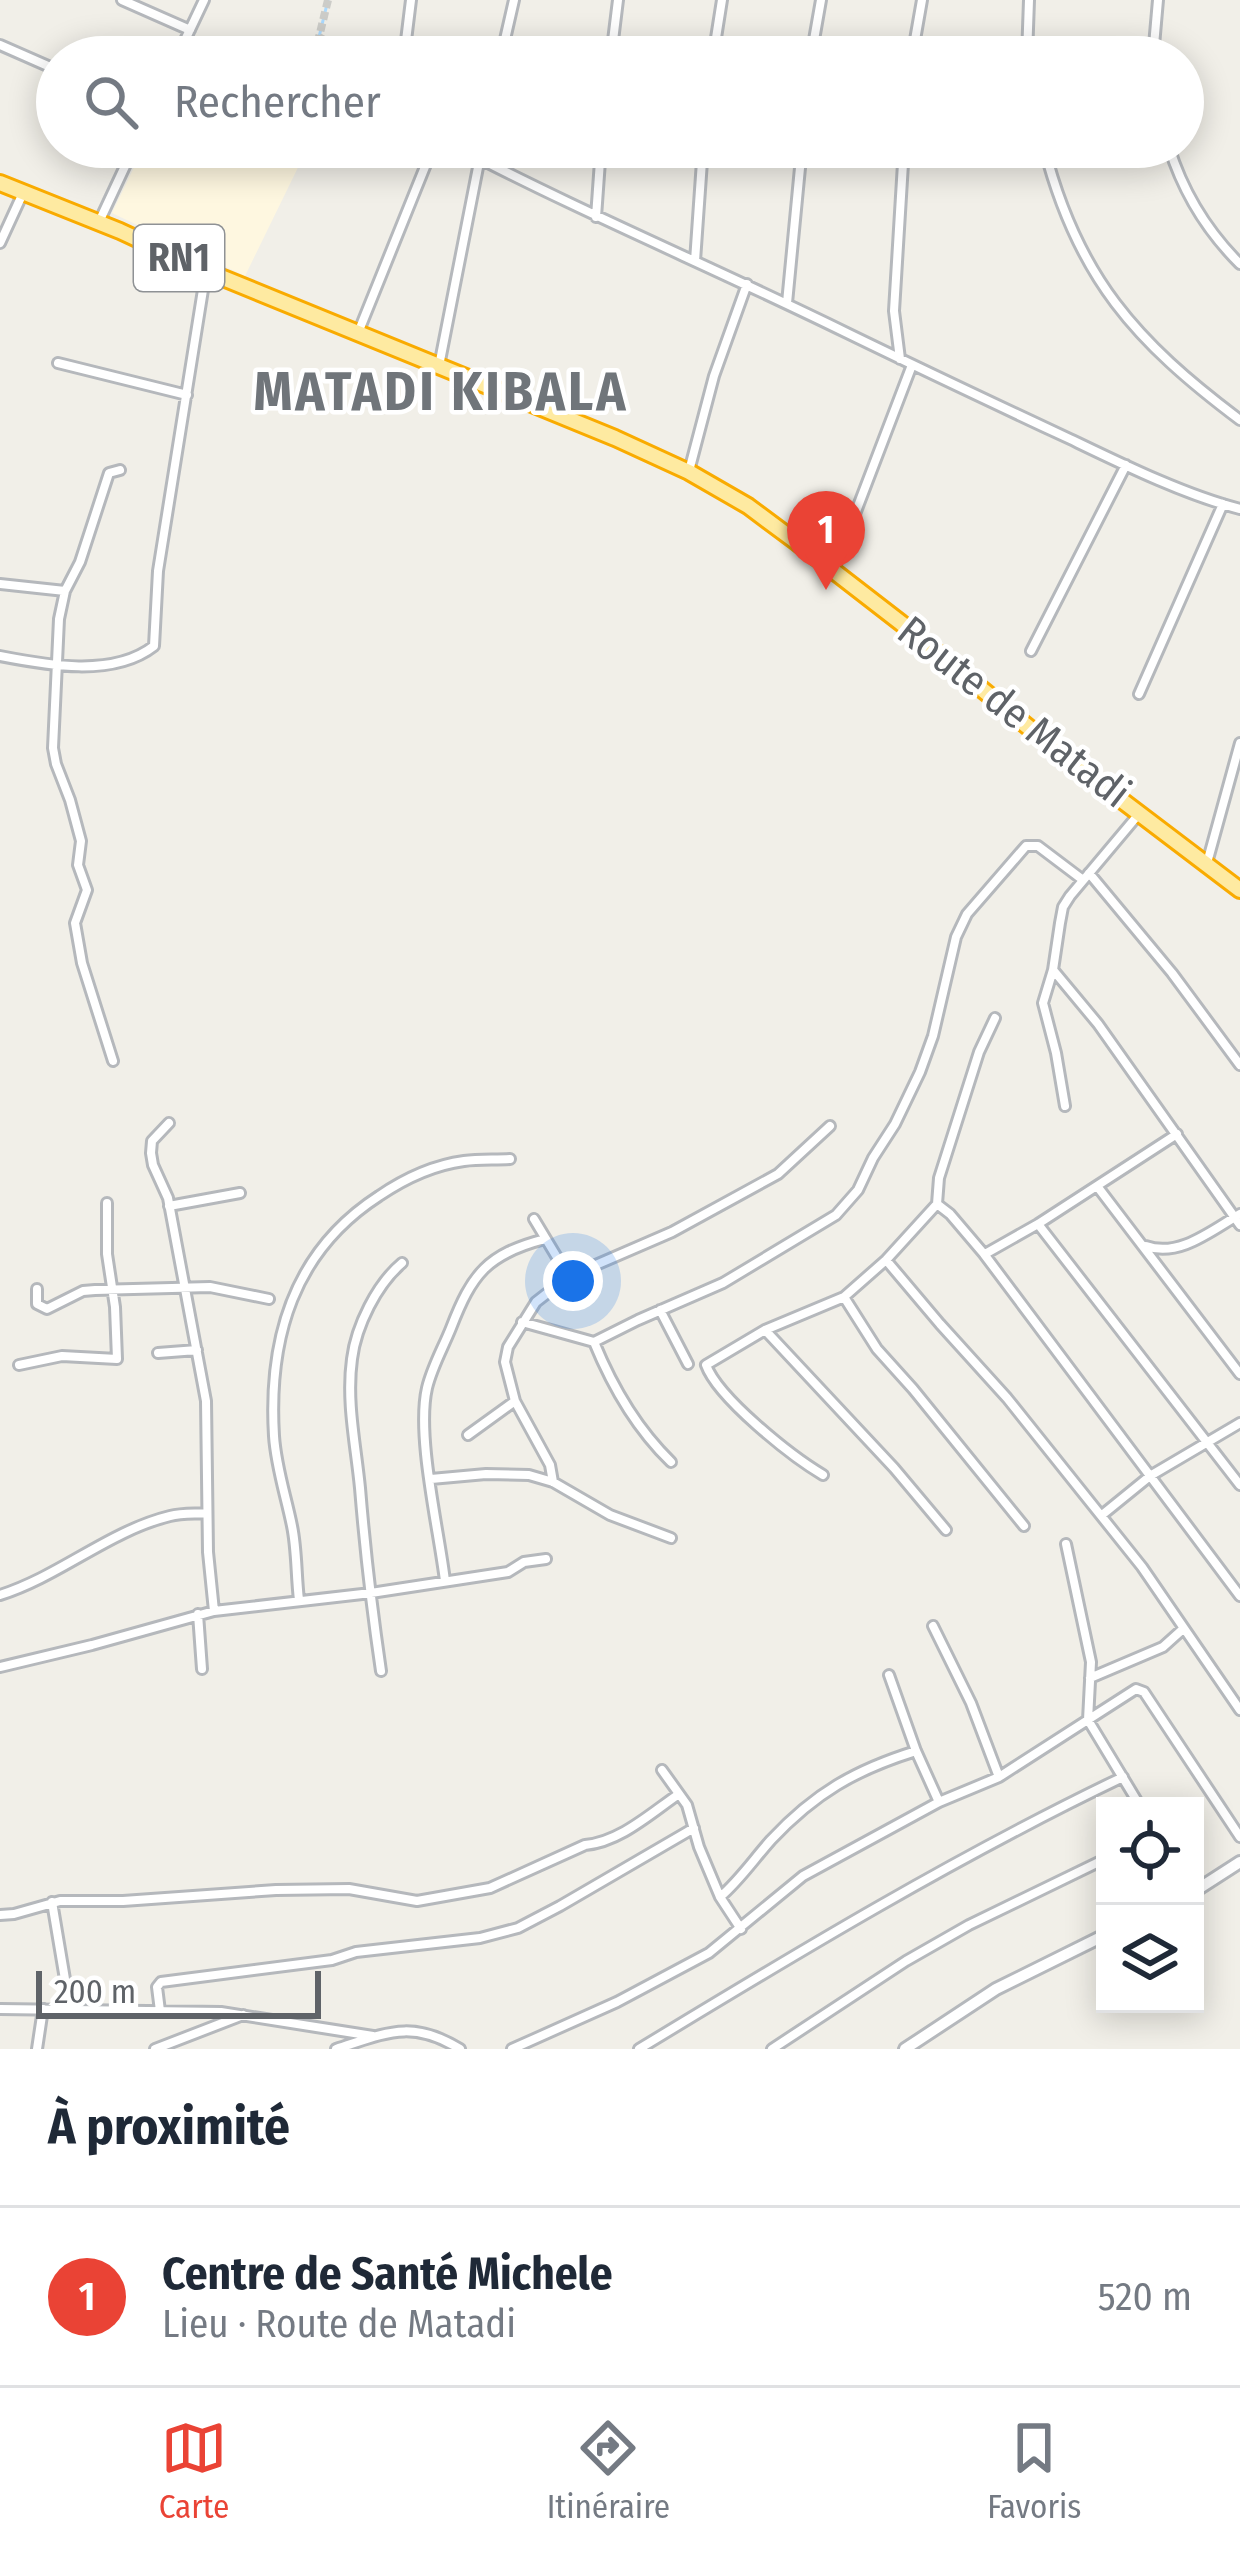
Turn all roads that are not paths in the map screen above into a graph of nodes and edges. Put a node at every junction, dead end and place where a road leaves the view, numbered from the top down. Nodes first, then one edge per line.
1 (122, 0) edge
2 (204, 0) edge
3 (411, 0) edge
4 (514, 0) edge
5 (618, 0) edge
6 (722, 0) edge
7 (821, 0) edge
8 (922, 0) edge
9 (1029, 0) edge
10 (1158, 0) edge
11 (190, 30) junction
12 (187, 36) edge
13 (407, 36) edge
14 (506, 36) edge
15 (614, 36) edge
16 (716, 36) edge
17 (815, 36) edge
18 (916, 36) edge
19 (1028, 36) edge
20 (1155, 36) edge
21 (0, 45) edge
22 (36, 61) edge
23 (124, 168) edge
24 (425, 168) edge
25 (477, 168) edge
26 (499, 168) edge
27 (600, 168) edge
28 (702, 168) edge
29 (800, 168) edge
30 (903, 168) edge
31 (1051, 168) edge
32 (1176, 168) edge
33 (0, 183) edge
34 (23, 194) junction
35 (596, 217) junction
36 (98, 223) junction
37 (0, 244) edge
38 (695, 261) junction
39 (1240, 264) edge
40 (206, 271) junction
41 (747, 284) junction
42 (787, 303) junction
43 (358, 333) junction
44 (900, 359) junction
45 (58, 363) dead end
46 (913, 365) junction
47 (439, 367) junction
48 (187, 394) junction
49 (1240, 420) edge
50 (1126, 465) junction
51 (120, 470) dead end
52 (688, 472) junction
53 (1223, 505) junction
54 (1240, 509) edge
55 (833, 570) junction
56 (0, 584) edge
57 (65, 591) junction
58 (1031, 651) dead end
59 (0, 656) edge
60 (55, 667) junction
61 (1139, 694) dead end
62 (1240, 745) edge
63 (1140, 812) junction
64 (1207, 865) junction
65 (1086, 876) junction
66 (1240, 890) edge
67 (1053, 970) junction
68 (994, 1018) dead end
69 (113, 1061) dead end
70 (1240, 1065) edge
71 (1065, 1106) dead end
72 (169, 1123) dead end
73 (830, 1126) dead end
74 (1177, 1135) junction
75 (510, 1160) dead end
76 (1097, 1186) junction
77 (240, 1192) dead end
78 (107, 1203) dead end
79 (937, 1204) junction
80 (169, 1206) junction
81 (534, 1219) dead end
82 (1238, 1219) edge
83 (1037, 1224) junction
84 (545, 1239) junction
85 (1140, 1242) junction
86 (984, 1254) junction
87 (886, 1260) junction
88 (401, 1263) dead end
89 (568, 1277) junction
90 (186, 1286) junction
91 (37, 1289) dead end
92 (576, 1289) dead end
93 (112, 1290) junction
94 (844, 1298) junction
95 (269, 1299) dead end
96 (660, 1310) junction
97 (522, 1322) junction
98 (765, 1330) junction
99 (594, 1342) junction
100 (197, 1350) junction
101 (158, 1353) dead end
102 (688, 1364) dead end
103 (19, 1365) dead end
104 (1240, 1374) edge
105 (515, 1401) junction
106 (1240, 1423) edge
107 (468, 1435) dead end
108 (1208, 1442) junction
109 (671, 1462) dead end
110 (823, 1475) dead end
111 (1150, 1476) junction
112 (431, 1479) junction
113 (553, 1482) junction
114 (1240, 1485) edge
115 (207, 1513) junction
116 (1101, 1516) junction
117 (1024, 1526) dead end
118 (946, 1530) dead end
119 (670, 1538) dead end
120 (1066, 1544) dead end
121 (546, 1558) dead end
122 (446, 1581) junction
123 (371, 1593) junction
124 (0, 1595) edge
125 (1240, 1596) edge
126 (299, 1600) junction
127 (214, 1611) junction
128 (198, 1614) junction
129 (933, 1626) dead end
130 (1183, 1629) junction
131 (0, 1667) edge
132 (202, 1669) dead end
133 (381, 1671) dead end
134 (889, 1675) dead end
135 (1090, 1678) junction
136 (1240, 1710) edge
137 (1088, 1720) junction
138 (916, 1751) junction
139 (662, 1770) dead end
140 (999, 1777) junction
141 (1123, 1777) junction
142 (680, 1794) junction
143 (1135, 1797) edge
144 (940, 1802) junction
145 (694, 1828) junction
146 (1240, 1837) edge
147 (1240, 1862) edge
148 (1096, 1863) edge
149 (1204, 1885) edge
150 (720, 1897) junction
151 (52, 1902) junction
152 (0, 1915) edge
153 (741, 1929) junction
154 (1096, 1939) edge
155 (43, 2008) junction
156 (0, 2009) edge
157 (70, 2009) junction
158 (160, 2012) junction
159 (245, 2014) junction
160 (373, 2036) junction
161 (37, 2049) edge
162 (155, 2049) edge
163 (336, 2049) edge
164 (460, 2049) edge
165 (512, 2049) edge
166 (639, 2049) edge
167 (772, 2049) edge
168 (904, 2049) edge

1 - 11 street
2 - 11 street
3 - 13 street
4 - 14 street
5 - 15 street
6 - 16 street
7 - 17 street
8 - 18 street
9 - 19 street
10 - 20 street
11 - 12 street
21 - 22 street
23 - 36 street
24 - 43 street
25 - 47 street
26 - 35 street
27 - 35 street
28 - 38 street
29 - 42 street
30 - 44 street
31 - 49 street
32 - 39 street
33 - 34 highway, Route de Matadi / RN1
34 - 36 highway, Route de Matadi / RN1
34 - 37 street
35 - 38 street
36 - 40 highway, Route de Matadi / RN1
38 - 41 street
40 - 43 highway, Route de Matadi / RN1
40 - 48 street
41 - 42 street
41 - 52 street
42 - 44 street
43 - 47 highway, Route de Matadi / RN1
44 - 46 street
45 - 48 street
46 - 50 street
46 - 55 street
47 - 52 highway, Route de Matadi / RN1
48 - 60 street
50 - 53 street
50 - 58 street
51 - 57 street
52 - 55 highway, Route de Matadi / RN1
53 - 54 street
53 - 61 street
55 - 63 highway, Route de Matadi / RN1
56 - 57 street
57 - 60 street
59 - 60 street
60 - 69 street
62 - 64 street
63 - 64 highway, Route de Matadi / RN1
63 - 65 street
64 - 66 highway, Route de Matadi / RN1
65 - 67 street
65 - 70 street
65 - 96 street
67 - 71 street
67 - 74 street
68 - 79 street
72 - 80 street
73 - 89 street
74 - 76 street
74 - 82 street
75 - 126 street
76 - 83 street
76 - 85 street
77 - 80 street
78 - 93 street
79 - 86 street
79 - 87 street
80 - 90 street
81 - 84 street
82 - 85 street
83 - 86 street
83 - 108 street
84 - 89 street
84 - 112 street
85 - 104 street
86 - 111 street
87 - 94 street
87 - 116 street
88 - 123 street
89 - 92 street
89 - 97 street
90 - 93 street
90 - 95 street
90 - 100 street
91 - 93 street
93 - 103 street
94 - 98 street
94 - 117 street
96 - 99 street
96 - 102 street
97 - 99 street
97 - 105 street
98 - 110 street
98 - 118 street
99 - 109 street
100 - 101 street
100 - 115 street
105 - 107 street
105 - 113 street
106 - 108 street
108 - 111 street
108 - 114 street
111 - 116 street
111 - 125 street
112 - 113 street
112 - 122 street
113 - 119 street
115 - 124 street
115 - 127 street
116 - 130 street
120 - 135 street
121 - 122 street
122 - 123 street
123 - 126 street
123 - 133 street
126 - 127 street
127 - 128 street
128 - 131 street
128 - 132 street
129 - 140 street
130 - 135 street
130 - 136 street
134 - 138 street
135 - 137 street
137 - 140 street
137 - 141 street
137 - 146 street
138 - 144 street
138 - 150 street
139 - 142 street
140 - 144 street
141 - 143 street
141 - 166 street
142 - 145 street
142 - 151 street
144 - 153 street
145 - 150 street
145 - 158 street
147 - 149 street
148 - 167 street
150 - 153 street
151 - 152 street
151 - 157 street
153 - 165 street
154 - 168 street
155 - 156 street
155 - 157 street
155 - 161 street
157 - 158 street
158 - 159 street
159 - 160 street
159 - 162 street
160 - 163 street
160 - 164 street

